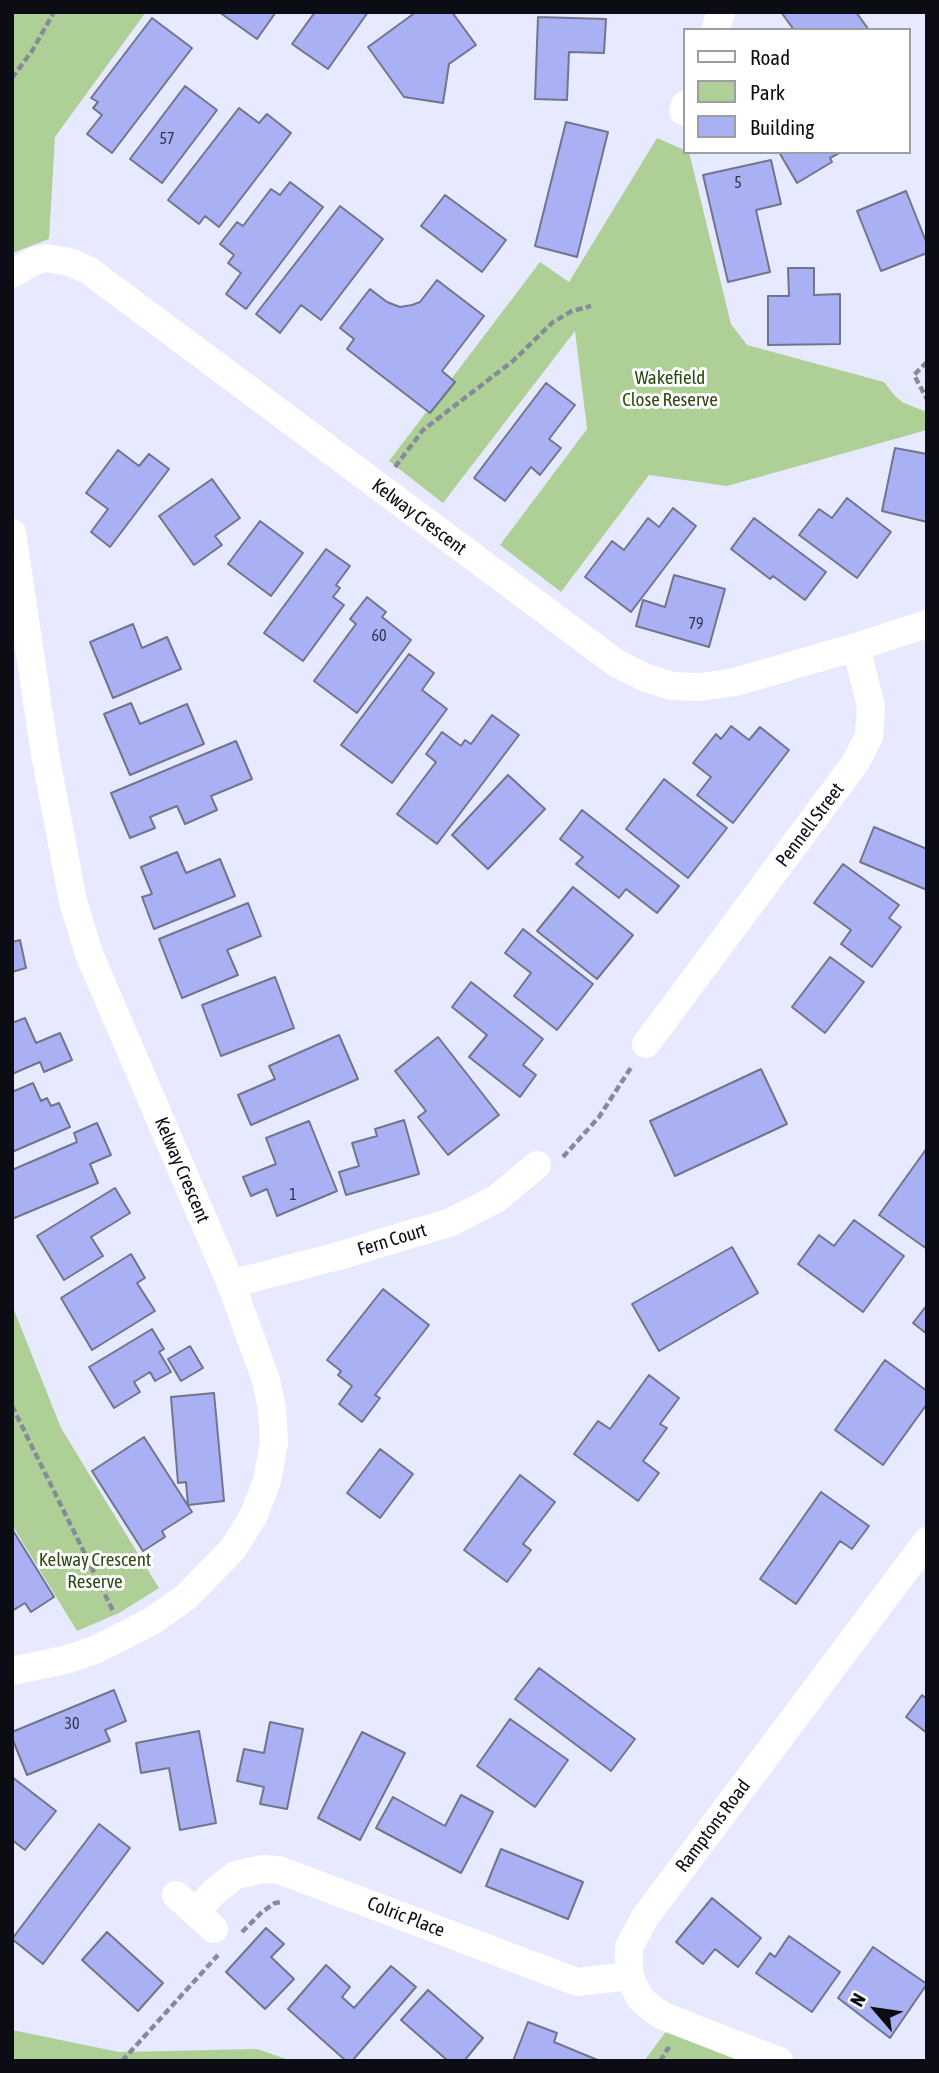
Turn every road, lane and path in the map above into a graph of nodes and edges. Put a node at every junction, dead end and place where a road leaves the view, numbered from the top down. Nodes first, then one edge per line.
1 (54, 12) edge
2 (12, 78) edge
3 (12, 274) edge
4 (591, 306) dead end
5 (927, 362) edge
6 (927, 399) edge
7 (380, 487) junction
8 (12, 533) edge
9 (927, 624) edge
10 (856, 647) junction
11 (646, 1044) joint
12 (537, 1165) joint
13 (231, 1284) junction
14 (12, 1406) edge
15 (927, 1541) edge
16 (125, 1636) junction
17 (12, 1671) edge
18 (299, 1876) junction
19 (209, 1924) junction
20 (629, 1976) junction
21 (671, 2043) dead end
22 (122, 2061) edge
23 (660, 2061) edge
24 (779, 2061) edge

1 - 2 path
3 - 7 street, Kelway Crescent
4 - 7 path
5 - 6 path
7 - 10 street, Kelway Crescent
8 - 13 street, Kelway Crescent
9 - 10 street
10 - 11 street, Pennell Street
11 - 12 path
12 - 13 street, Fern Court
13 - 16 street, Kelway Crescent
14 - 16 path
15 - 20 street, Ramptons Road
16 - 17 street, Kelway Crescent
18 - 19 path
18 - 19 street, Colric Place
18 - 20 street, Colric Place
19 - 22 path
20 - 24 street
21 - 23 path

